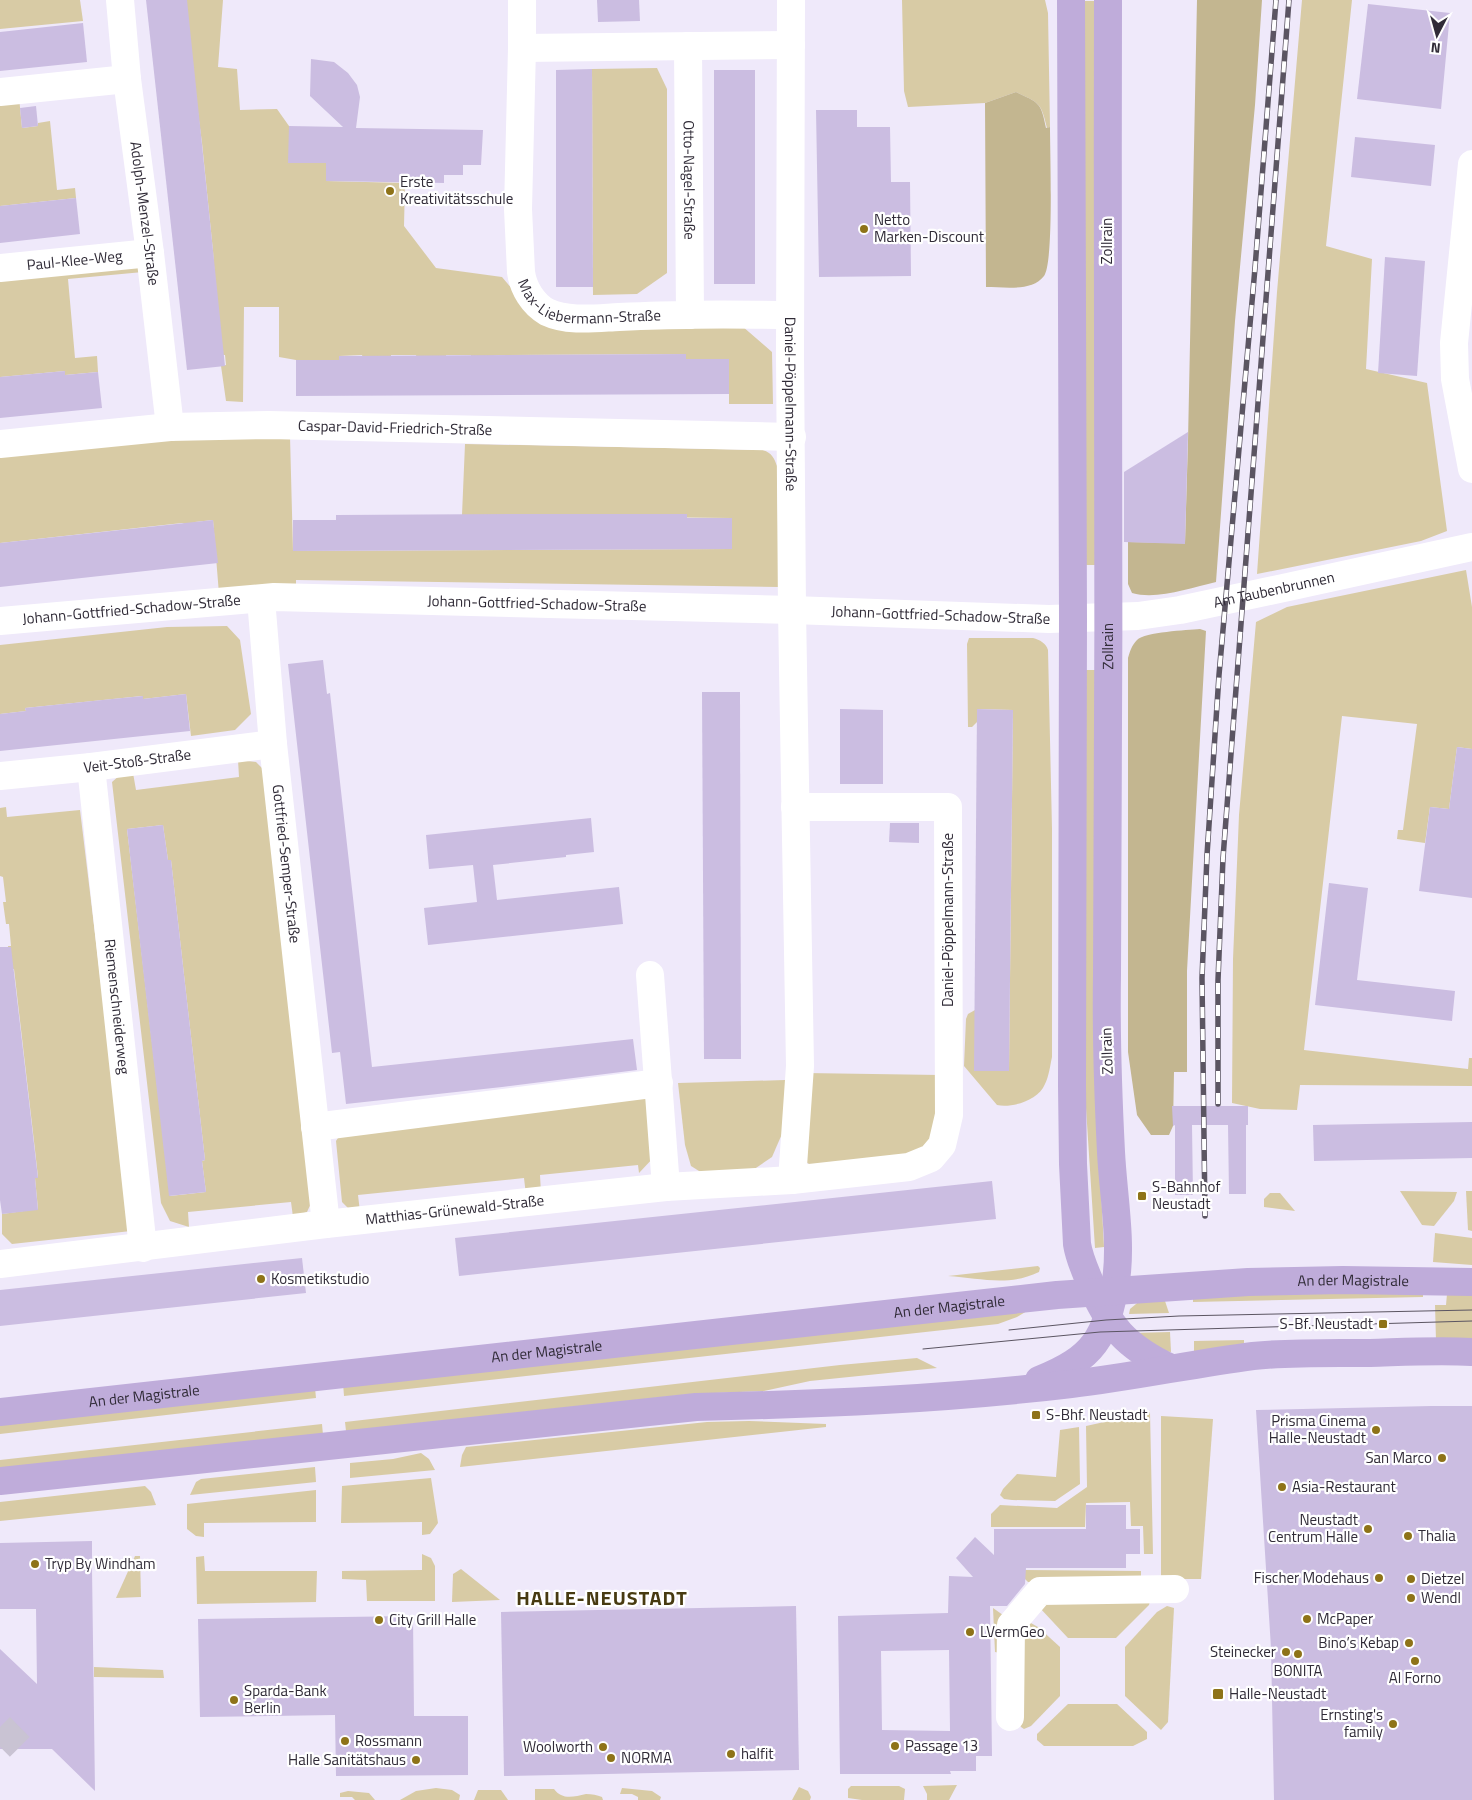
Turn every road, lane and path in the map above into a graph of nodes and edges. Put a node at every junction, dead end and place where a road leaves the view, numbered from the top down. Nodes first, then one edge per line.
1 (120, 0) edge
2 (522, 0) edge
3 (791, 0) edge
4 (1071, 0) edge
5 (1108, 0) edge
6 (791, 45) junction
7 (688, 46) junction
8 (522, 48) junction
9 (127, 79) junction
10 (0, 92) edge
11 (1472, 164) edge
12 (150, 253) junction
13 (0, 268) edge
14 (690, 315) junction
15 (790, 315) junction
16 (170, 427) junction
17 (792, 437) junction
18 (0, 444) edge
19 (1472, 469) edge
20 (1472, 547) edge
21 (261, 599) junction
22 (792, 610) junction
23 (1107, 617) junction
24 (1073, 618) junction
25 (0, 621) edge
26 (273, 744) junction
27 (91, 767) junction
28 (0, 776) edge
29 (795, 807) junction
30 (650, 976) dead end
31 (659, 1083) junction
32 (315, 1127) junction
33 (909, 1167) joint
34 (792, 1180) junction
35 (666, 1187) junction
36 (326, 1224) junction
37 (142, 1248) junction
38 (1078, 1255) junction
39 (0, 1264) edge
40 (1472, 1282) edge
41 (1104, 1292) junction
42 (1057, 1295) junction
43 (1107, 1317) junction
44 (1472, 1352) edge
45 (1171, 1368) junction
46 (1012, 1390) junction
47 (0, 1412) edge
48 (0, 1481) edge
49 (1175, 1589) dead end
50 (1010, 1717) dead end

1 - 9 street, Adolph-Menzel-Straße
2 - 8 street, Max-Liebermann-Straße
3 - 6 street, Daniel-Pöppelmann-Straße
4 - 24 main road
5 - 23 main road, Zollrain
6 - 7 street
6 - 15 street, Daniel-Pöppelmann-Straße
7 - 8 street
7 - 14 street, Otto-Nagel-Straße
8 - 14 street, Max-Liebermann-Straße
9 - 10 street
9 - 12 street, Adolph-Menzel-Straße
11 - 19 street
12 - 13 street, Paul-Klee-Weg
12 - 16 street, Adolph-Menzel-Straße
14 - 15 street, Max-Liebermann-Straße
15 - 17 street, Daniel-Pöppelmann-Straße
16 - 17 street, Caspar-David-Friedrich-Straße
16 - 18 street, Caspar-David-Friedrich-Straße
17 - 22 street, Daniel-Pöppelmann-Straße
20 - 23 street, Am Taubenbrunnen
21 - 22 street, Johann-Gottfried-Schadow-Straße
21 - 25 street, Johann-Gottfried-Schadow-Straße
21 - 26 street, Gottfried-Semper-Straße
22 - 24 street, Johann-Gottfried-Schadow-Straße
22 - 29 street, Daniel-Pöppelmann-Straße
23 - 24 street, Am Taubenbrunnen
23 - 41 main road, Zollrain
24 - 38 main road
26 - 27 street, Veit-Stoß-Straße
26 - 32 street, Gottfried-Semper-Straße
27 - 28 street, Veit-Stoß-Straße
27 - 37 street, Riemenschneiderweg
29 - 33 street, Daniel-Pöppelmann-Straße
29 - 34 street, Daniel-Pöppelmann-Straße
30 - 31 street
31 - 32 street
31 - 35 street
32 - 36 street, Gottfried-Semper-Straße
33 - 34 street, Matthias-Grünewald-Straße
34 - 35 street, Matthias-Grünewald-Straße
35 - 36 street, Matthias-Grünewald-Straße
36 - 37 street, Matthias-Grünewald-Straße
37 - 39 street, Matthias-Grünewald-Straße
38 - 41 main road
38 - 42 main road
40 - 41 main road, An der Magistrale
41 - 42 main road, An der Magistrale
41 - 43 main road
42 - 47 main road, An der Magistrale
43 - 45 main road
43 - 46 main road
44 - 45 main road
45 - 46 main road
46 - 48 main road
49 - 50 street

